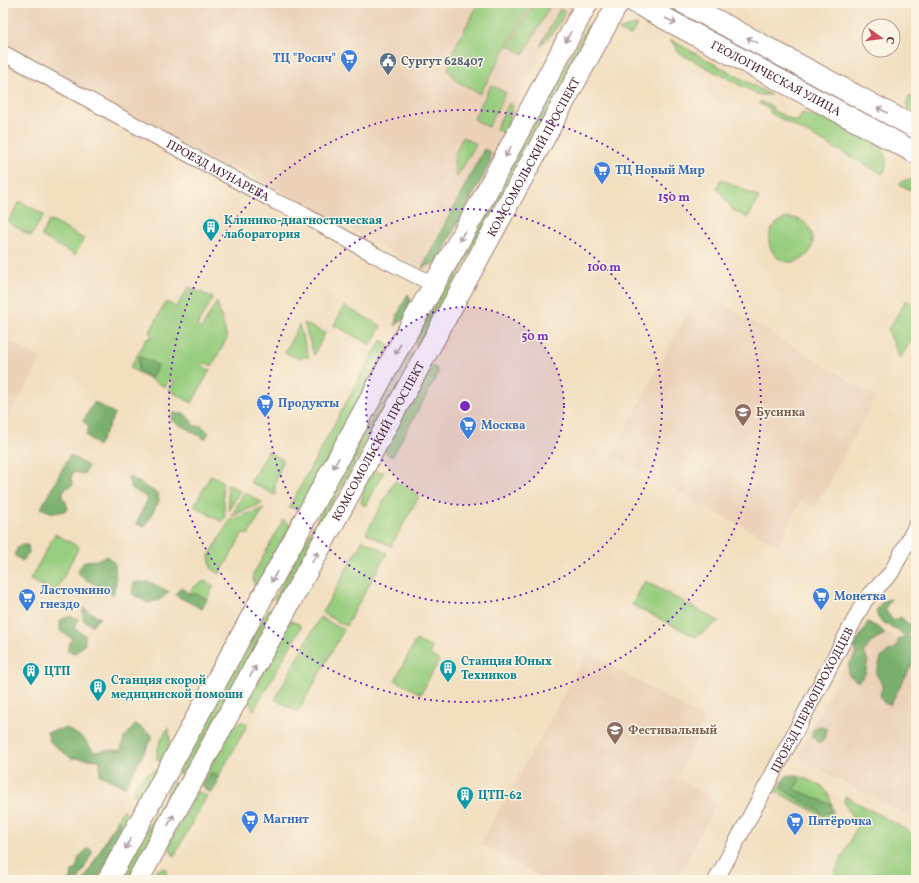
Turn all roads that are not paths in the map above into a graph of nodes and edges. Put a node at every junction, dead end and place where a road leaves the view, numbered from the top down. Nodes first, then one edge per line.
1 (587, 3) edge
2 (618, 3) edge
3 (636, 3) edge
4 (684, 3) edge
5 (3, 53) edge
6 (916, 128) edge
7 (916, 153) edge
8 (435, 285) junction
9 (916, 526) edge
10 (108, 880) edge
11 (138, 880) edge
12 (716, 880) edge

1 -> 8 main road, КОМСОМОЛЬСКИЙ ПРОСПЕКТ
11 -> 2 main road, КОМСОМОЛЬСКИЙ ПРОСПЕКТ
3 -> 7 main road, ГЕОЛОГИЧЕСКАЯ УЛИЦА
6 -> 4 main road, ГЕОЛОГИЧЕСКАЯ УЛИЦА
5 - 8 street, ПРОЕЗД МУНАРЕВА
8 -> 10 main road, КОМСОМОЛЬСКИЙ ПРОСПЕКТ
9 - 12 street, ПРОЕЗД ПЕРВОПРОХОДЦЕВ

